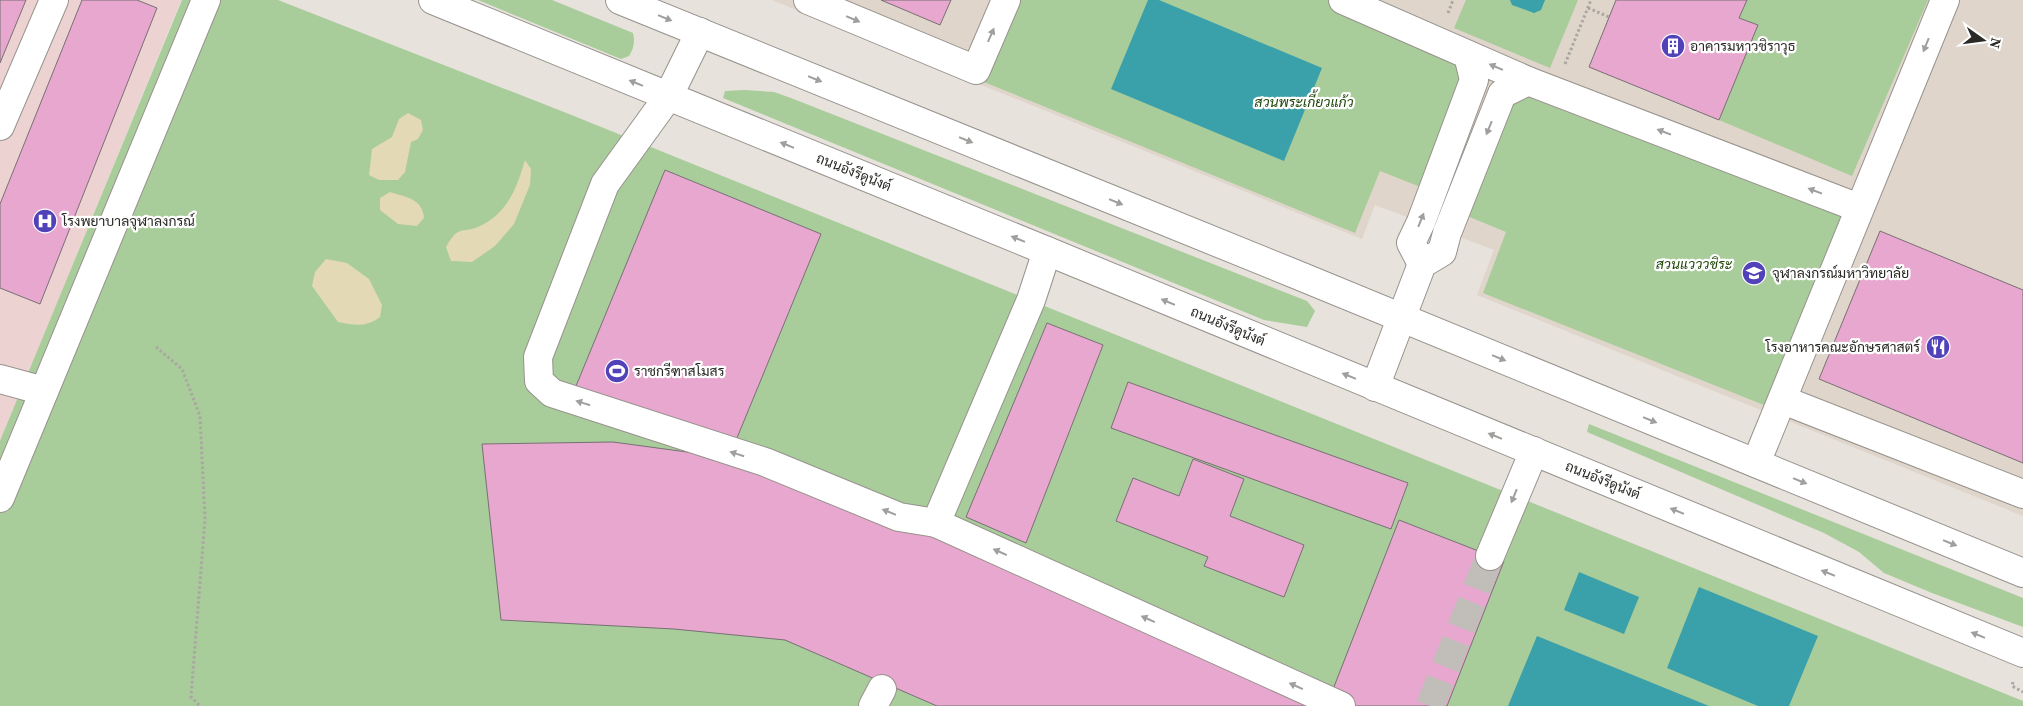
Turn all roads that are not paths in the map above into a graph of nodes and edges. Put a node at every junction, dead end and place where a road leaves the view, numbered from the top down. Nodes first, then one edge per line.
1 (54, 0) edge
2 (206, 0) edge
3 (433, 0) edge
4 (620, 0) edge
5 (808, 0) edge
6 (1006, 0) edge
7 (1343, 0) edge
8 (1945, 0) edge
9 (700, 32) junction
10 (1468, 55) junction
11 (1528, 81) junction
12 (668, 96) junction
13 (0, 126) edge
14 (1860, 207) junction
15 (1047, 251) junction
16 (1422, 264) junction
17 (1402, 318) junction
18 (0, 378) edge
19 (1375, 387) junction
20 (44, 391) junction
21 (1783, 400) junction
22 (1534, 451) junction
23 (1756, 463) junction
24 (2023, 494) edge
25 (0, 498) edge
26 (936, 523) junction
27 (1490, 556) tunnel mouth
28 (2023, 573) edge
29 (2023, 653) edge
30 (1341, 706) edge

1 - 13 main road
2 - 20 main road
12 -> 3 main road, ถนนอังรีดูนังต์
4 -> 9 main road
5 -> 6 main road
7 - 10 main road
8 -> 14 main road
9 - 12 main road
9 -> 17 main road
11 -> 10 main road
16 -> 10 main road
14 -> 11 main road
11 -> 16 main road
15 -> 12 main road, ถนนอังรีดูนังต์
26 -> 12 main road
14 - 21 main road
19 -> 15 main road, ถนนอังรีดูนังต์
15 - 26 main road
16 - 17 main road
17 - 19 main road
17 -> 23 main road
18 - 20 main road
22 -> 19 main road, ถนนอังรีดูนังต์
20 - 25 main road
21 - 23 main road
21 - 24 main road
22 -> 27 main road
29 -> 22 main road, ถนนอังรีดูนังต์
23 -> 28 main road
30 -> 26 main road

